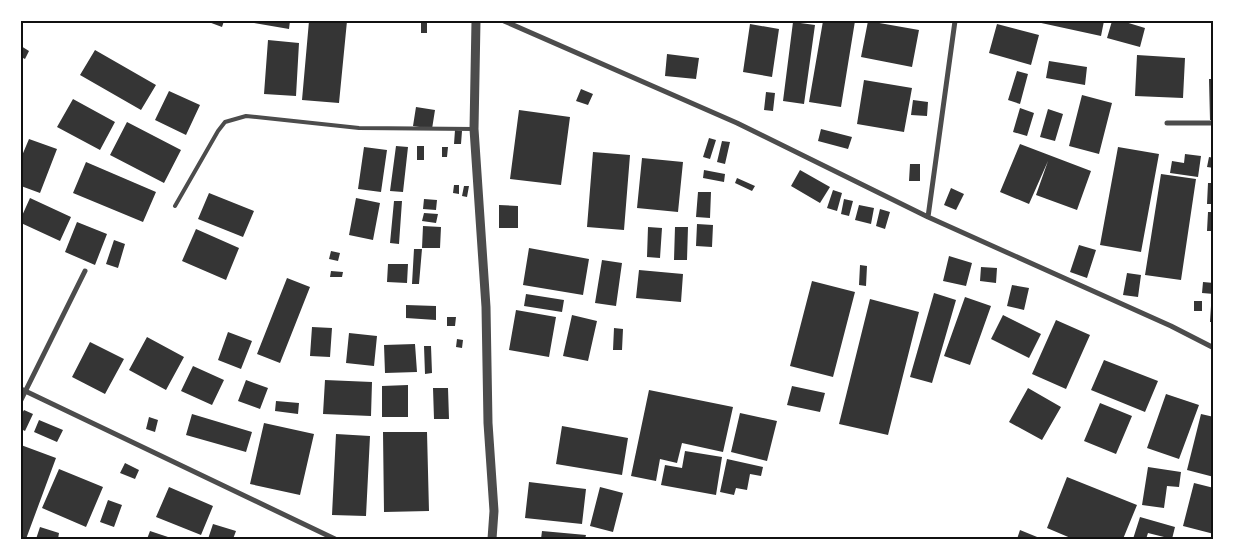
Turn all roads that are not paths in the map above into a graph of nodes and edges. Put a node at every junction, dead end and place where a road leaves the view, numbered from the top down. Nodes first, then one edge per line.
1 (476, 21) edge
2 (504, 21) edge
3 (955, 21) edge
4 (1167, 123) dead end
5 (1214, 123) edge
6 (474, 129) junction
7 (175, 206) dead end
8 (928, 217) junction
9 (85, 271) dead end
10 (1214, 348) edge
11 (23, 390) edge
12 (21, 400) edge
13 (334, 539) edge
14 (492, 539) edge

1 - 6 street
2 - 8 street
3 - 8 street
4 - 5 street
6 - 7 lane
6 - 14 street
8 - 10 street
9 - 11 street
11 - 12 street
11 - 13 street

